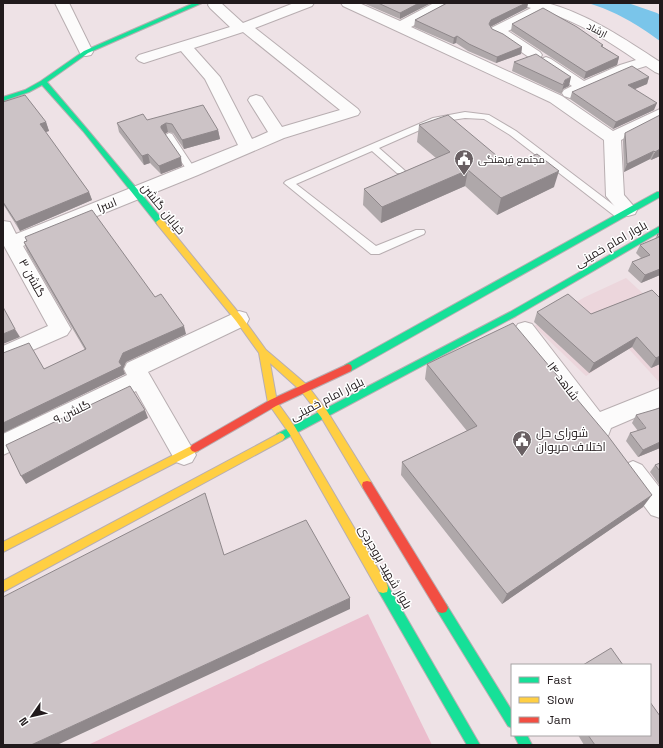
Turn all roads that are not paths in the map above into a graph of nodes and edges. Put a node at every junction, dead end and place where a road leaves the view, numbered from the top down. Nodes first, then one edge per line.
1 (62, 3) edge
2 (200, 3) edge
3 (307, 3) edge
4 (348, 3) edge
5 (444, 3) edge
6 (529, 3) edge
7 (215, 5) dead end
8 (544, 7) junction
9 (400, 26) junction
10 (242, 28) junction
11 (184, 46) junction
12 (86, 52) junction
13 (144, 58) dead end
14 (524, 59) junction
15 (654, 65) edge
16 (495, 71) junction
17 (21, 82) dead end
18 (43, 82) junction
19 (583, 87) junction
20 (556, 98) junction
21 (3, 99) edge
22 (256, 100) dead end
23 (660, 114) edge
24 (278, 134) junction
25 (169, 136) dead end
26 (612, 138) junction
27 (248, 146) junction
28 (373, 147) junction
29 (192, 171) junction
30 (400, 171) dead end
31 (135, 194) junction
32 (660, 194) edge
33 (624, 213) junction
34 (660, 229) edge
35 (420, 232) dead end
36 (6, 234) edge
37 (238, 319) junction
38 (525, 330) dead end
39 (263, 352) junction
40 (3, 355) edge
41 (140, 379) junction
42 (304, 388) junction
43 (660, 397) edge
44 (273, 403) junction
45 (324, 414) junction
46 (596, 424) junction
47 (292, 430) junction
48 (3, 446) edge
49 (184, 455) junction
50 (660, 507) edge
51 (3, 547) edge
52 (3, 587) edge
53 (511, 720) edge
54 (521, 736) edge
55 (474, 745) edge
56 (526, 745) edge

1 - 12 street
2 - 12 street
3 - 10 street
4 - 9 street
5 - 9 street
6 - 8 street, ارشاد
7 - 10 street
8 - 14 street
8 - 15 street, ارشاد
9 - 16 street
10 - 11 street
10 - 24 street, اسرا
11 - 13 street
11 - 27 street
12 - 18 street
14 - 16 street
14 - 19 street
15 - 19 street
16 - 20 street
17 - 18 street
18 - 21 street
18 - 31 street, خیابان گلشن
19 - 20 street
20 - 26 street
22 - 24 street
23 - 26 street
24 - 27 street, اسرا
25 - 29 lane
26 - 33 street
27 - 29 street, اسرا
28 - 30 lane
28 - 33 lane
28 - 35 lane
29 - 31 street, اسرا
31 - 36 street, اسرا
31 - 37 street, خیابان گلشن
32 - 33 street, بلوار امام خمینی
33 - 42 street, بلوار امام خمینی
34 - 45 street, بلوار امام خمینی
36 - 40 street, گلشن ۳
37 - 39 street, خیابان گلشن
37 - 41 street
38 - 46 street, شاهد ۱۴
39 - 42 street, خیابان گلشن
39 - 44 street, خیابان گلشن
41 - 48 street, گلشن ۹
41 - 49 street
42 - 44 street, بلوار امام خمینی
42 - 45 street, خیابان گلشن
43 - 46 street
44 - 47 street, بلوار شهید بروجردی
44 - 49 street, بلوار امام خمینی
45 - 47 street, بلوار امام خمینی
45 - 53 street
46 - 50 street, شاهد ۱۴
47 - 52 street, بلوار امام خمینی
47 - 55 street, بلوار شهید بروجردی
49 - 51 street, بلوار امام خمینی
54 - 56 street

